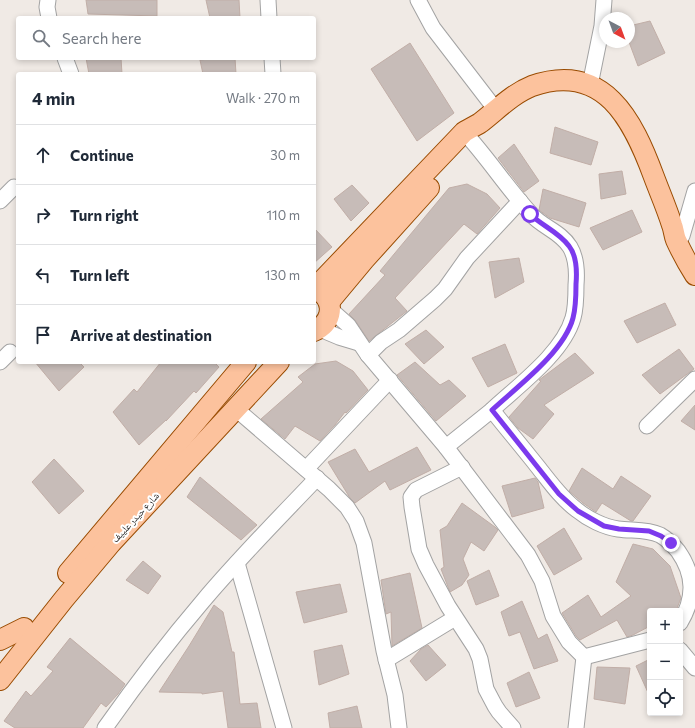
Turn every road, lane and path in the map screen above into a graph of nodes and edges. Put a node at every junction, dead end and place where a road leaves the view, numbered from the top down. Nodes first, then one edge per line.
1 (48, 0) edge
2 (268, 0) edge
3 (418, 0) edge
4 (604, 0) edge
5 (49, 16) edge
6 (269, 16) edge
7 (65, 60) edge
8 (272, 60) edge
9 (70, 72) edge
10 (273, 72) edge
11 (590, 85) junction
12 (496, 110) junction
13 (471, 132) junction
14 (14, 187) dead end
15 (695, 191) edge
16 (0, 201) edge
17 (520, 201) junction
18 (677, 234) junction
19 (695, 255) edge
20 (695, 275) edge
21 (316, 286) edge
22 (316, 289) edge
23 (330, 306) junction
24 (317, 330) edge
25 (364, 349) junction
26 (244, 364) edge
27 (277, 364) edge
28 (695, 379) edge
29 (390, 380) junction
30 (236, 409) junction
31 (492, 410) junction
32 (647, 426) dead end
33 (446, 447) junction
34 (462, 468) junction
35 (312, 473) junction
36 (237, 563) junction
37 (455, 618) junction
38 (683, 618) edge
39 (24, 628) junction
40 (0, 640) edge
41 (647, 641) edge
42 (683, 654) edge
43 (584, 657) junction
44 (0, 658) edge
45 (386, 660) junction
46 (695, 668) edge
47 (0, 680) edge
48 (105, 728) edge
49 (284, 728) edge
50 (399, 728) edge
51 (513, 728) edge
52 (576, 728) edge

1 - 5 street
2 - 6 street
3 - 12 street
4 - 11 street
7 - 9 street
8 - 10 street
11 - 12 main road
11 - 18 main road
12 - 13 main road
13 - 17 street
13 - 21 main road
13 - 23 main road
14 - 16 street
15 - 18 street
17 - 25 street
17 - 31 street
18 - 19 main road
18 - 20 main road
22 - 23 main road
23 - 24 main road
23 - 25 street
24 - 25 street
25 - 29 street
26 - 39 main road, شارع حيدر علييف
27 - 30 main road, شارع حيدر علييف
28 - 32 street
29 - 33 street
29 - 35 street
30 - 35 street
30 - 47 main road, شارع حيدر علييف
31 - 33 street
31 - 38 street
33 - 34 street
34 - 37 street
34 - 43 street
35 - 36 street
35 - 45 street
36 - 48 street
36 - 49 street
37 - 45 street
37 - 51 street
39 - 40 main road
39 - 44 main road, شارع حيدر علييف
41 - 43 street
42 - 46 street
43 - 52 street
45 - 50 street

